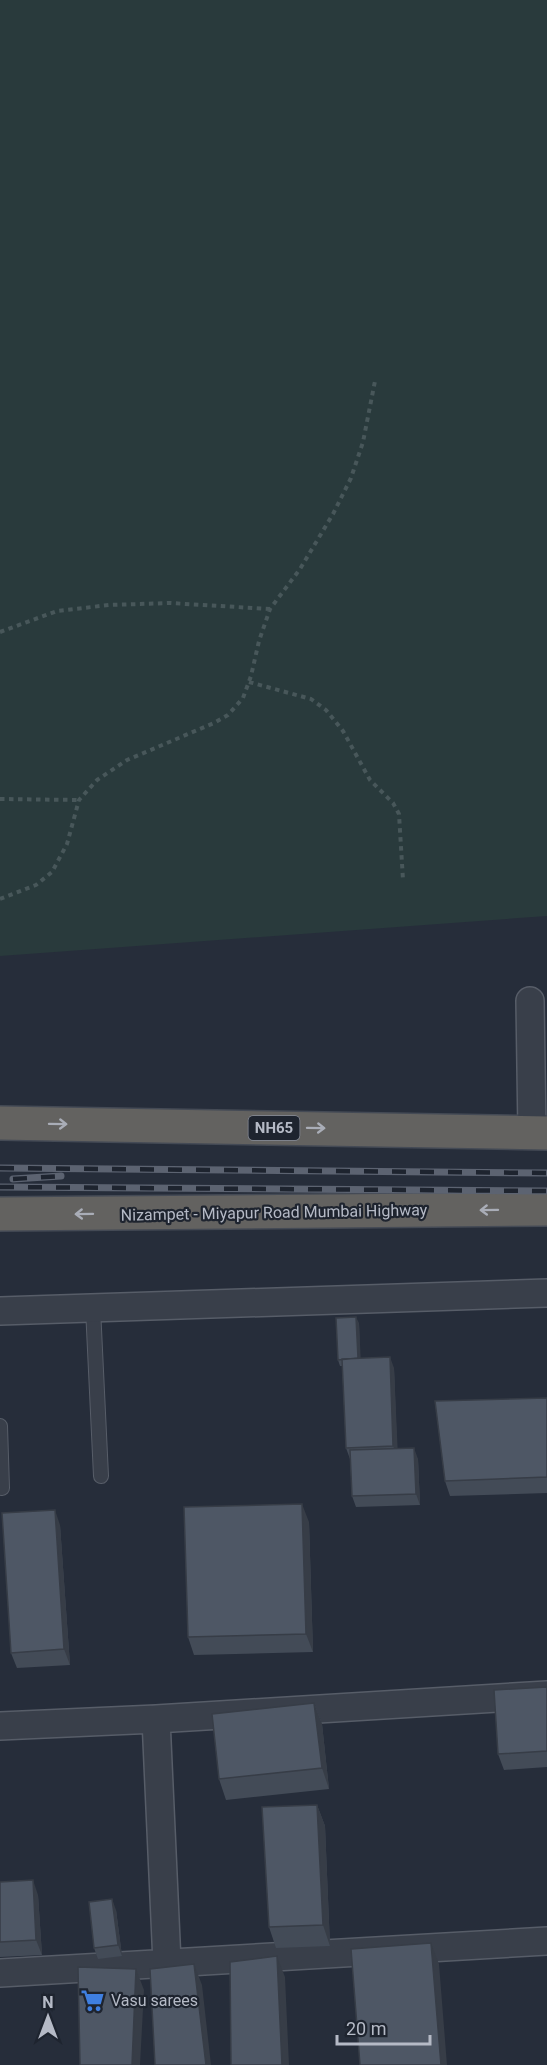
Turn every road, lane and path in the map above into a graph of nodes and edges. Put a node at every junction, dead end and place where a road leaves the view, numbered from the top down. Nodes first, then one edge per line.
1 (375, 381) dead end
2 (270, 609) junction
3 (0, 632) edge
4 (249, 682) junction
5 (0, 799) edge
6 (79, 800) junction
7 (403, 880) dead end
8 (0, 899) edge
9 (530, 1001) dead end
10 (0, 1123) edge
11 (540, 1133) edge
12 (547, 1209) edge
13 (0, 1215) edge
14 (547, 1293) edge
15 (93, 1308) junction
16 (0, 1311) edge
17 (0, 1426) edge
18 (101, 1476) dead end
19 (2, 1488) dead end
20 (547, 1695) edge
21 (156, 1719) junction
22 (0, 1726) edge
23 (547, 1941) edge
24 (167, 1963) junction
25 (0, 1973) edge

1 - 2 path
2 - 3 path
2 - 4 path
4 - 6 path
4 - 7 path
5 - 6 path
6 - 8 path
9 - 11 street
10 -> 11 highway, NH65
12 -> 13 highway, Nizampet - Miyapur Road Mumbai Highway
14 - 15 street
15 - 16 street
15 - 18 lane
17 - 19 lane
20 - 21 street
21 - 22 street
21 - 24 street
23 - 24 street
24 - 25 street

